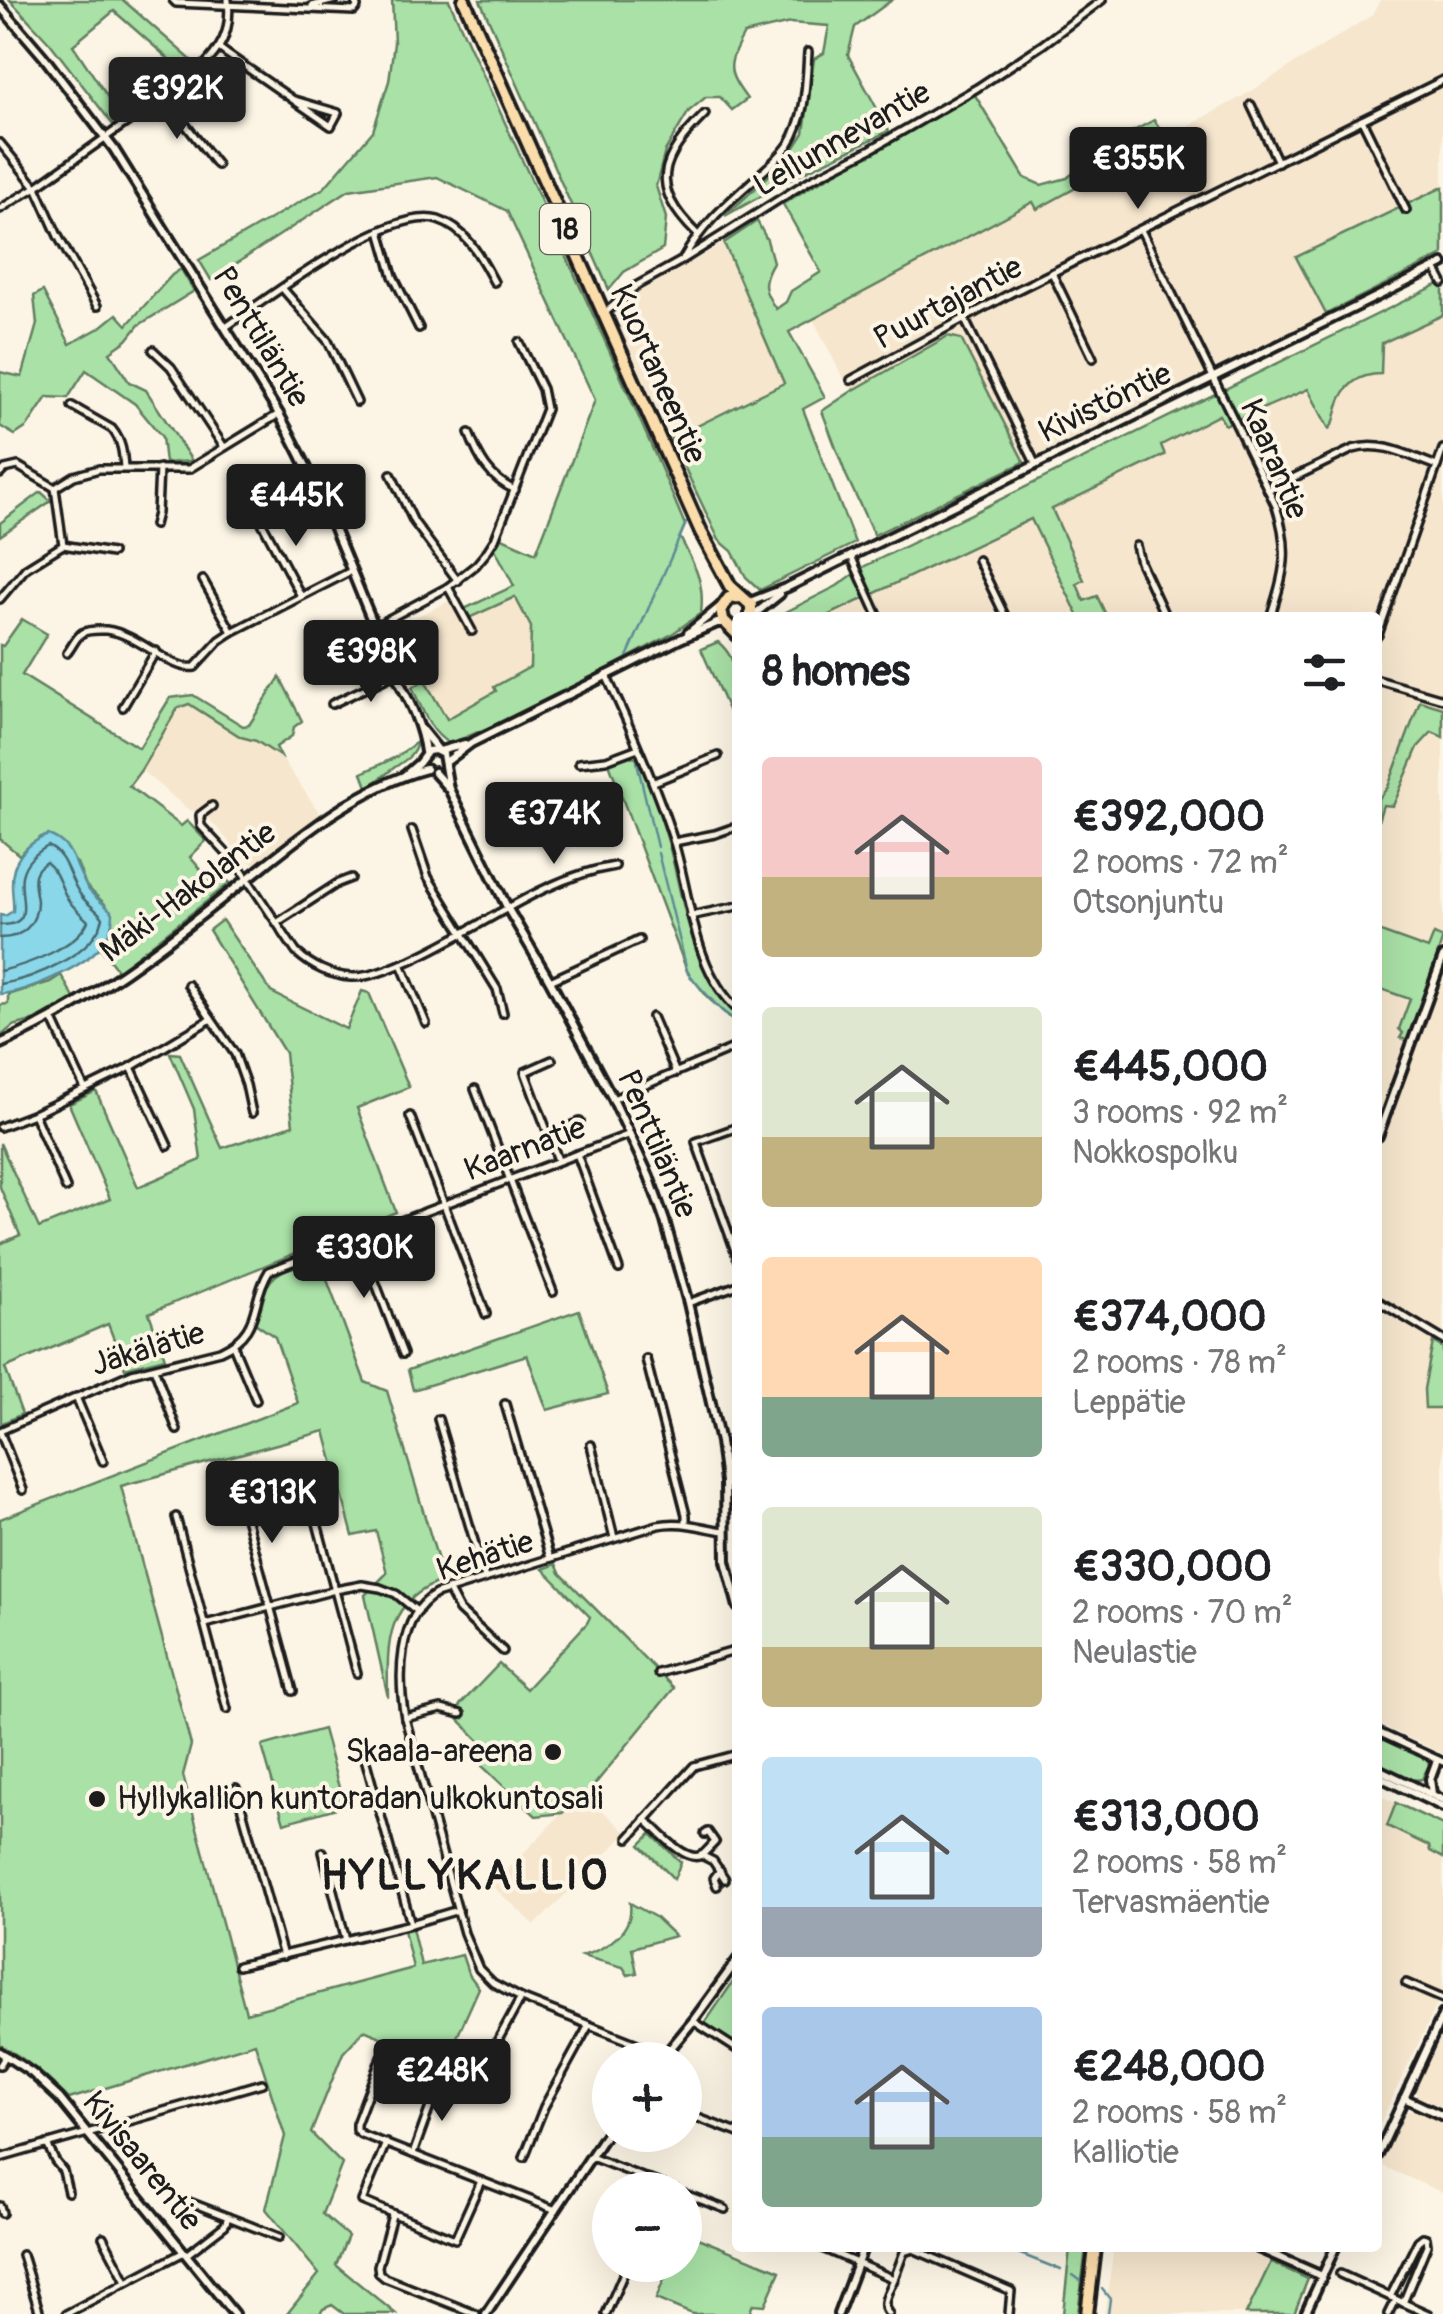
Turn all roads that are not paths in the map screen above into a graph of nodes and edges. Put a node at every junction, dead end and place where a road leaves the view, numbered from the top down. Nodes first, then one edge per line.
1 (172, 0) edge
2 (336, 0) edge
3 (356, 0) edge
4 (464, 0) edge
5 (1102, 0) edge
6 (192, 2) edge
7 (228, 3) edge
8 (0, 6) edge
9 (305, 8) junction
10 (219, 48) junction
11 (808, 52) dead end
12 (1443, 80) edge
13 (164, 96) junction
14 (294, 100) junction
15 (1251, 104) dead end
16 (705, 114) dead end
17 (1362, 120) junction
18 (106, 139) junction
19 (0, 143) edge
20 (1278, 162) junction
21 (217, 166) dead end
22 (36, 187) junction
23 (0, 210) edge
24 (1406, 210) dead end
25 (1141, 230) junction
26 (380, 231) junction
27 (697, 234) junction
28 (681, 261) junction
29 (1439, 266) edge
30 (1052, 273) junction
31 (494, 282) dead end
32 (1443, 284) edge
33 (283, 289) junction
34 (96, 306) dead end
35 (604, 314) junction
36 (964, 318) junction
37 (226, 327) junction
38 (418, 328) dead end
39 (519, 342) dead end
40 (153, 350) dead end
41 (1093, 358) dead end
42 (1214, 377) junction
43 (851, 380) dead end
44 (358, 402) dead end
45 (72, 406) dead end
46 (279, 414) junction
47 (469, 433) dead end
48 (224, 448) junction
49 (1443, 448) edge
50 (1036, 464) junction
51 (1437, 466) junction
52 (124, 468) junction
53 (158, 468) junction
54 (0, 474) edge
55 (391, 474) dead end
56 (56, 488) junction
57 (515, 490) junction
58 (1268, 490) junction
59 (260, 520) dead end
60 (154, 525) dead end
61 (62, 545) junction
62 (1136, 546) dead end
63 (709, 549) junction
64 (112, 552) dead end
65 (851, 556) junction
66 (978, 560) dead end
67 (351, 571) junction
68 (203, 580) dead end
69 (458, 580) junction
70 (448, 587) junction
71 (788, 587) junction
72 (301, 596) junction
73 (0, 600) edge
74 (745, 600) junction
75 (724, 603) junction
76 (752, 612) edge
77 (757, 612) edge
78 (876, 612) edge
79 (1003, 612) edge
80 (1163, 612) edge
81 (1272, 612) edge
82 (1382, 624) edge
83 (730, 625) edge
84 (374, 627) junction
85 (472, 631) dead end
86 (232, 632) junction
87 (680, 639) junction
88 (156, 652) junction
89 (68, 653) dead end
90 (395, 674) junction
91 (606, 675) junction
92 (1382, 681) edge
93 (1443, 700) edge
94 (332, 704) dead end
95 (123, 707) dead end
96 (420, 728) junction
97 (471, 742) junction
98 (638, 748) junction
99 (439, 751) junction
100 (424, 756) junction
101 (718, 756) dead end
102 (579, 763) dead end
103 (444, 765) junction
104 (430, 771) junction
105 (404, 776) junction
106 (654, 782) junction
107 (449, 790) junction
108 (212, 806) dead end
109 (732, 828) edge
110 (412, 830) dead end
111 (674, 842) junction
112 (615, 866) dead end
113 (248, 878) junction
114 (350, 878) dead end
115 (732, 907) edge
116 (508, 909) junction
117 (690, 916) junction
118 (278, 922) junction
119 (463, 933) junction
120 (639, 940) dead end
121 (1443, 957) edge
122 (400, 964) junction
123 (550, 980) junction
124 (188, 985) dead end
125 (732, 1002) edge
126 (503, 1013) dead end
127 (652, 1017) dead end
128 (52, 1018) junction
129 (211, 1020) junction
130 (426, 1023) dead end
131 (0, 1044) edge
132 (731, 1050) dead end
133 (552, 1060) dead end
134 (132, 1067) junction
135 (676, 1073) junction
136 (85, 1089) junction
137 (475, 1089) dead end
138 (613, 1098) junction
139 (252, 1113) dead end
140 (34, 1114) junction
141 (410, 1116) dead end
142 (580, 1122) dead end
143 (1382, 1125) edge
144 (0, 1127) edge
145 (732, 1129) edge
146 (630, 1134) junction
147 (549, 1136) junction
148 (168, 1146) dead end
149 (576, 1153) junction
150 (558, 1160) junction
151 (510, 1178) junction
152 (66, 1188) dead end
153 (444, 1203) junction
154 (358, 1236) junction
155 (732, 1242) edge
156 (620, 1269) dead end
157 (269, 1271) joint
158 (732, 1287) edge
159 (553, 1292) dead end
160 (688, 1302) junction
161 (1382, 1303) edge
162 (486, 1314) dead end
163 (1443, 1340) edge
164 (234, 1345) junction
165 (402, 1354) dead end
166 (646, 1359) dead end
167 (154, 1368) junction
168 (76, 1397) junction
169 (256, 1400) dead end
170 (505, 1404) dead end
171 (438, 1419) dead end
172 (177, 1430) dead end
173 (0, 1432) edge
174 (591, 1445) dead end
175 (102, 1461) dead end
176 (732, 1463) edge
177 (724, 1465) junction
178 (304, 1474) dead end
179 (23, 1490) dead end
180 (240, 1495) dead end
181 (176, 1517) dead end
182 (686, 1523) junction
183 (725, 1531) junction
184 (614, 1538) junction
185 (550, 1558) junction
186 (485, 1578) junction
187 (732, 1584) edge
188 (335, 1590) junction
189 (448, 1590) junction
190 (270, 1607) junction
191 (418, 1612) junction
192 (204, 1624) junction
193 (503, 1651) dead end
194 (732, 1652) edge
195 (357, 1673) dead end
196 (658, 1673) dead end
197 (293, 1691) dead end
198 (227, 1709) dead end
199 (461, 1714) dead end
200 (405, 1718) junction
201 (1382, 1734) edge
202 (732, 1755) edge
203 (1440, 1761) edge
204 (366, 1762) dead end
205 (1382, 1778) edge
206 (1430, 1779) junction
207 (236, 1788) dead end
208 (1412, 1789) junction
209 (1433, 1796) junction
210 (1443, 1804) edge
211 (645, 1818) junction
212 (704, 1834) dead end
213 (628, 1838) dead end
214 (323, 1852) dead end
215 (701, 1856) junction
216 (720, 1870) junction
217 (726, 1879) dead end
218 (717, 1886) dead end
219 (458, 1910) junction
220 (411, 1924) junction
221 (346, 1940) junction
222 (283, 1956) junction
223 (238, 1966) dead end
224 (732, 1967) edge
225 (1406, 1983) dead end
226 (521, 1998) junction
227 (1443, 1999) edge
228 (1443, 2014) edge
229 (693, 2020) junction
230 (589, 2025) junction
231 (498, 2040) dead end
232 (632, 2042) edge
233 (676, 2042) edge
234 (732, 2046) edge
235 (3, 2054) edge
236 (382, 2058) dead end
237 (0, 2066) edge
238 (439, 2082) dead end
239 (262, 2083) dead end
240 (1404, 2098) junction
241 (1443, 2116) edge
242 (702, 2119) edge
243 (732, 2131) edge
244 (88, 2132) junction
245 (1382, 2136) edge
246 (47, 2144) junction
247 (386, 2144) junction
248 (594, 2152) edge
249 (412, 2154) junction
250 (524, 2157) dead end
251 (591, 2157) junction
252 (0, 2158) edge
253 (630, 2172) edge
254 (482, 2180) junction
255 (68, 2192) dead end
256 (702, 2200) edge
257 (192, 2203) dead end
258 (725, 2209) dead end
259 (556, 2210) junction
260 (392, 2215) junction
261 (228, 2217) junction
262 (279, 2236) dead end
263 (104, 2237) dead end
264 (832, 2252) edge
265 (861, 2252) edge
266 (904, 2252) edge
267 (918, 2252) edge
268 (1096, 2252) edge
269 (1267, 2252) edge
270 (1333, 2252) edge
271 (185, 2254) junction
272 (22, 2255) dead end
273 (857, 2262) junction
274 (1340, 2274) dead end
275 (1322, 2276) junction
276 (894, 2278) junction
277 (126, 2281) junction
278 (620, 2282) edge
279 (1396, 2300) junction
280 (40, 2314) edge
281 (66, 2314) edge
282 (234, 2314) edge
283 (476, 2314) edge
284 (486, 2314) edge
285 (606, 2314) edge
286 (838, 2314) edge
287 (889, 2314) edge
288 (1008, 2314) edge
289 (1087, 2314) edge
290 (1305, 2314) edge
291 (1389, 2314) edge
292 (1428, 2314) edge

1 - 6 street
2 - 9 street
3 - 9 street
4 - 35 highway, Kuortaneentie / 18
5 - 28 street, Lellunnevantie
6 - 7 street
7 - 9 street
7 - 10 street
8 - 18 street, Penttiläntie
10 - 13 street
10 - 14 street
11 - 27 street
12 - 17 street, Puurtajantie
13 - 18 street
13 - 21 street
14 - 14 street
15 - 20 street
16 - 27 street
17 - 20 street, Puurtajantie
17 - 24 street
18 - 22 street
18 - 37 street, Penttiläntie
19 - 22 street
20 - 25 street, Puurtajantie
22 - 23 street
22 - 34 street
25 - 30 street, Puurtajantie
25 - 42 street, Kaarantie
26 - 31 street
26 - 33 street
26 - 38 street
27 - 28 street
28 - 35 street, Lellunnevantie
29 - 32 street
29 - 42 street, Kivistöntie
30 - 36 street, Puurtajantie
30 - 41 street
33 - 37 street
33 - 44 street
35 - 63 highway, Kuortaneentie / 18
36 - 43 street, Puurtajantie
36 - 50 street
37 - 46 street, Penttiläntie
39 - 57 street
40 - 48 street
42 - 50 street, Kivistöntie
42 - 58 street, Kaarantie
45 - 52 street
46 - 48 street
46 - 67 street, Penttiläntie
47 - 57 street
48 - 53 street
49 - 51 street
50 - 65 street, Kivistöntie
51 - 58 street
51 - 82 street
52 - 53 street
52 - 56 street
53 - 60 street
54 - 56 street
55 - 69 street
56 - 61 street
57 - 69 street
58 - 81 street, Kaarantie
59 - 72 street
61 - 64 street
61 - 73 street
62 - 80 street
63 - 74 highway, Kuortaneentie / 18
63 - 75 highway, Kuortaneentie / 18
65 - 71 street, Kivistöntie
65 - 78 street
66 - 79 street
67 - 72 street
67 - 84 street, Penttiläntie
68 - 86 street
69 - 70 street
70 - 84 street
70 - 85 street
71 - 74 street, Kivistöntie
71 - 77 street, Kivistöntie
72 - 86 street
74 - 75 highway
74 - 76 highway, 18
75 - 83 highway, 18
75 - 87 street
83 - 87 street
84 - 90 street, Penttiläntie
86 - 88 street
87 - 91 street
88 - 89 street
88 - 95 street
90 - 94 street
90 - 96 street, Penttiläntie
91 - 97 street
91 - 98 street
92 - 93 street
96 - 99 street, Penttiläntie
96 - 100 street, Penttiläntie
97 - 99 street
97 - 103 street
98 - 102 street
98 - 106 street
99 - 100 street
99 - 103 street
100 - 104 street
100 - 105 street, Mäki-Hakolantie
101 - 106 street
103 - 104 street
103 - 107 street, Penttiläntie
104 - 105 street, Mäki-Hakolantie
104 - 107 street, Penttiläntie
105 - 113 street, Mäki-Hakolantie
106 - 111 street
107 - 116 street, Penttiläntie
108 - 113 street
109 - 111 street
110 - 119 street
111 - 117 street
112 - 116 street
113 - 118 street
113 - 128 street, Mäki-Hakolantie
114 - 118 street
115 - 117 street
116 - 119 street
116 - 123 street, Penttiläntie
117 - 125 street
118 - 122 street
119 - 122 street
119 - 126 street
120 - 123 street
121 - 143 street
122 - 130 street
123 - 138 street, Penttiläntie
124 - 129 street
127 - 135 street
128 - 131 street, Mäki-Hakolantie
128 - 136 street
129 - 134 street
129 - 139 street
132 - 135 street
133 - 147 street
134 - 136 street
134 - 148 street
135 - 138 street
136 - 140 street
137 - 151 street
138 - 146 street, Penttiläntie
140 - 144 street
140 - 152 street
141 - 153 street
142 - 147 street
145 - 155 street
146 - 149 street, Kaarnatie
146 - 160 street, Penttiläntie
147 - 150 street
149 - 150 street, Kaarnatie
149 - 156 street
150 - 151 street, Kaarnatie
151 - 153 street, Kaarnatie
151 - 159 street
153 - 154 street, Kaarnatie
153 - 162 street
154 - 157 street, Kaarnatie
154 - 165 street
157 - 164 street, Jäkälätie
158 - 160 street
160 - 177 street, Penttiläntie
161 - 163 street
164 - 167 street, Jäkälätie
164 - 169 street
166 - 182 street
167 - 168 street, Jäkälätie
167 - 172 street
168 - 173 street, Jäkälätie
168 - 175 street
170 - 185 street
171 - 186 street
173 - 179 street
174 - 184 street
176 - 177 street
177 - 183 street, Penttiläntie
178 - 188 street
180 - 190 street
181 - 192 street
182 - 183 street, Kehätie
182 - 184 street, Kehätie
183 - 187 street, Penttiläntie
184 - 185 street, Kehätie
185 - 186 street, Kehätie
186 - 189 street, Kehätie
188 - 190 street
188 - 191 street
188 - 195 street
189 - 191 street, Kehätie
189 - 193 street
190 - 192 street
190 - 197 street
191 - 200 street, Kehätie
192 - 198 street
194 - 196 street
199 - 200 street
200 - 219 street, Kehätie
201 - 203 street
202 - 211 street
203 - 206 street
204 - 220 street
205 - 208 street
206 - 208 street
206 - 209 street
207 - 222 street
208 - 209 street
208 - 210 street
209 - 210 street
211 - 213 street
211 - 215 street
212 - 215 street
214 - 221 street
215 - 216 street
216 - 217 street
216 - 218 street
219 - 220 street
219 - 226 street, Kehätie
220 - 221 street
221 - 222 street
222 - 223 street
224 - 229 street
225 - 227 street
226 - 230 street, Kehätie
226 - 231 street
228 - 240 street
229 - 233 street
229 - 234 street
230 - 232 street, Kehätie
230 - 250 street
235 - 237 street
235 - 244 street, Kivisaarentie
236 - 247 street
238 - 249 street
239 - 244 street
240 - 241 street
240 - 245 street
242 - 243 street
244 - 246 street
244 - 271 street, Kivisaarentie
246 - 252 street
246 - 255 street
247 - 249 street
247 - 260 street
248 - 251 street
249 - 254 street
251 - 253 street
251 - 259 street
254 - 259 street
254 - 260 street
256 - 258 street
257 - 261 street
259 - 284 street
260 - 283 street
261 - 262 street
261 - 271 street
263 - 277 street
264 - 273 street
265 - 273 street
266 - 276 street
267 - 288 street
268 - 289 highway
269 - 275 street
270 - 275 street
271 - 277 street
271 - 282 street, Kivisaarentie
272 - 280 street
273 - 276 street
273 - 286 street
274 - 279 street
275 - 290 street
276 - 287 street
277 - 281 street
278 - 285 street
279 - 279 street
279 - 291 street
279 - 292 street

